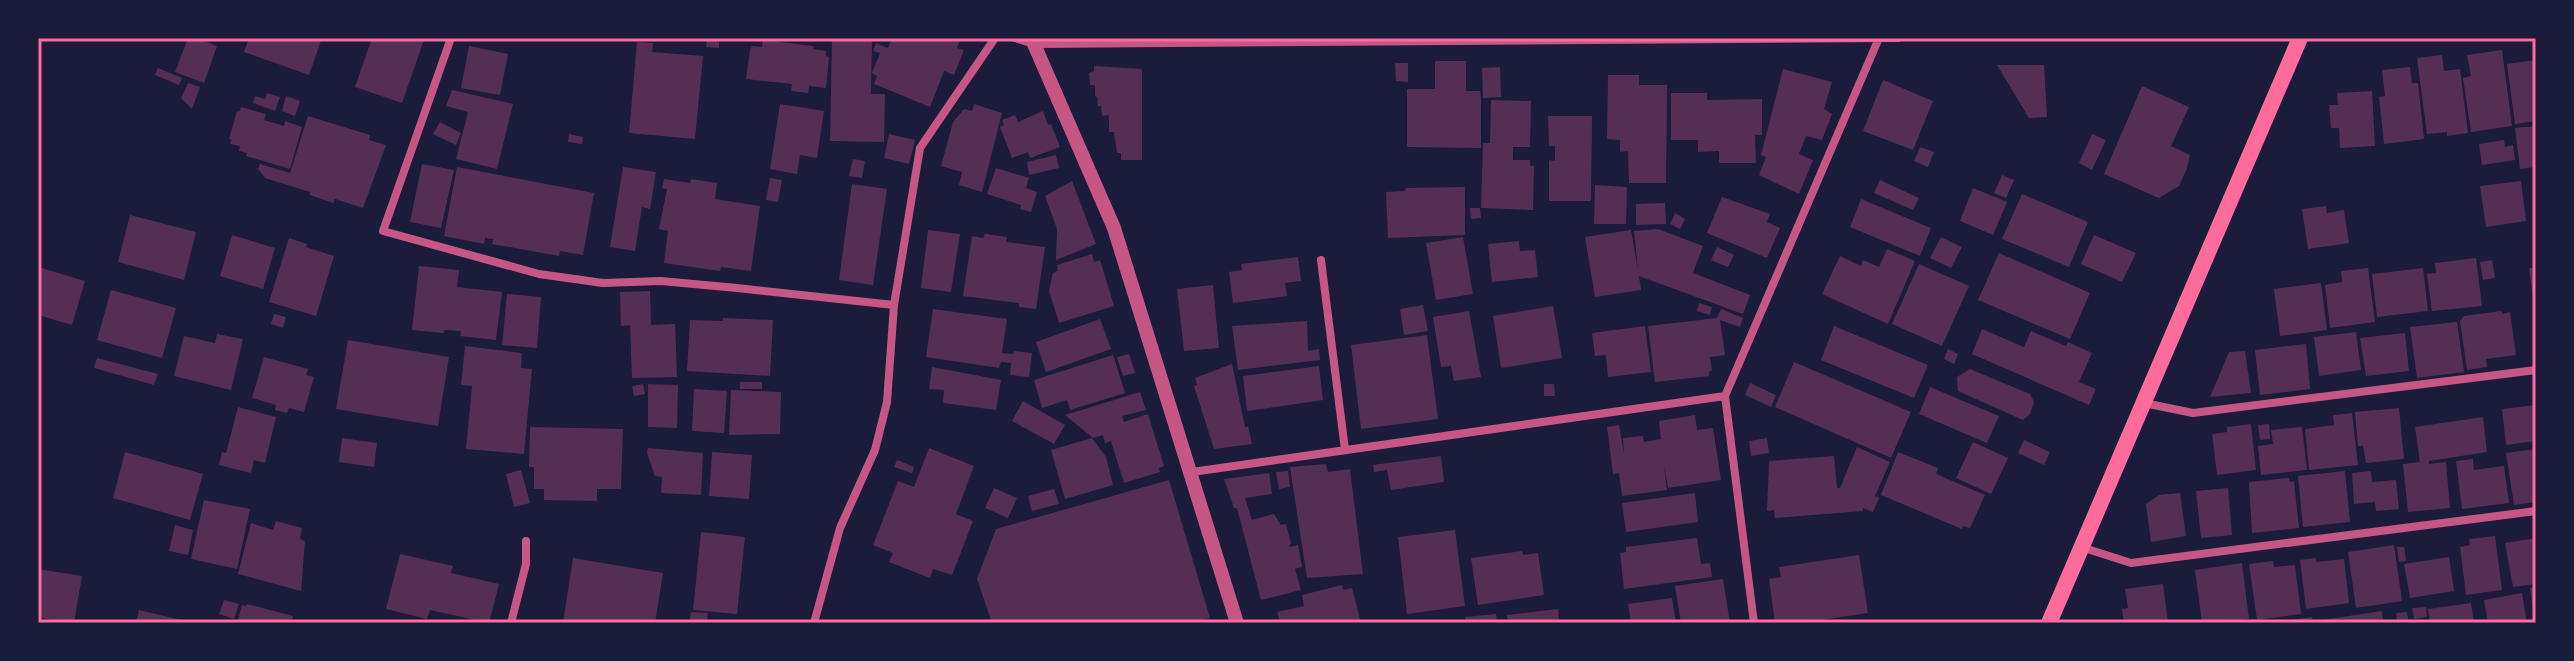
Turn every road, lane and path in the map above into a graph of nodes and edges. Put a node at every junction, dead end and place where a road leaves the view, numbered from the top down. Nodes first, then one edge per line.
1 (451, 38) edge
2 (995, 38) edge
3 (1015, 38) edge
4 (1879, 38) edge
5 (1898, 38) edge
6 (2300, 38) edge
7 (1470, 39) edge
8 (1034, 44) junction
9 (1321, 260) dead end
10 (894, 305) junction
11 (2536, 370) edge
12 (1725, 396) junction
13 (2144, 403) junction
14 (1345, 450) junction
15 (1192, 472) junction
16 (2536, 511) edge
17 (526, 541) dead end
18 (2081, 547) junction
19 (511, 623) edge
20 (814, 623) edge
21 (1237, 623) edge
22 (1754, 623) edge
23 (2049, 623) edge

1 - 10 street
2 - 10 street
3 - 8 street
4 - 5 street
4 - 7 street
4 - 12 street
6 - 13 main road
7 - 8 street
8 - 15 street
9 - 14 street
10 - 20 street
11 - 13 street
12 - 14 street
12 - 22 street
13 - 18 main road
14 - 15 street
15 - 21 street
16 - 18 street
17 - 19 street
18 - 23 main road

